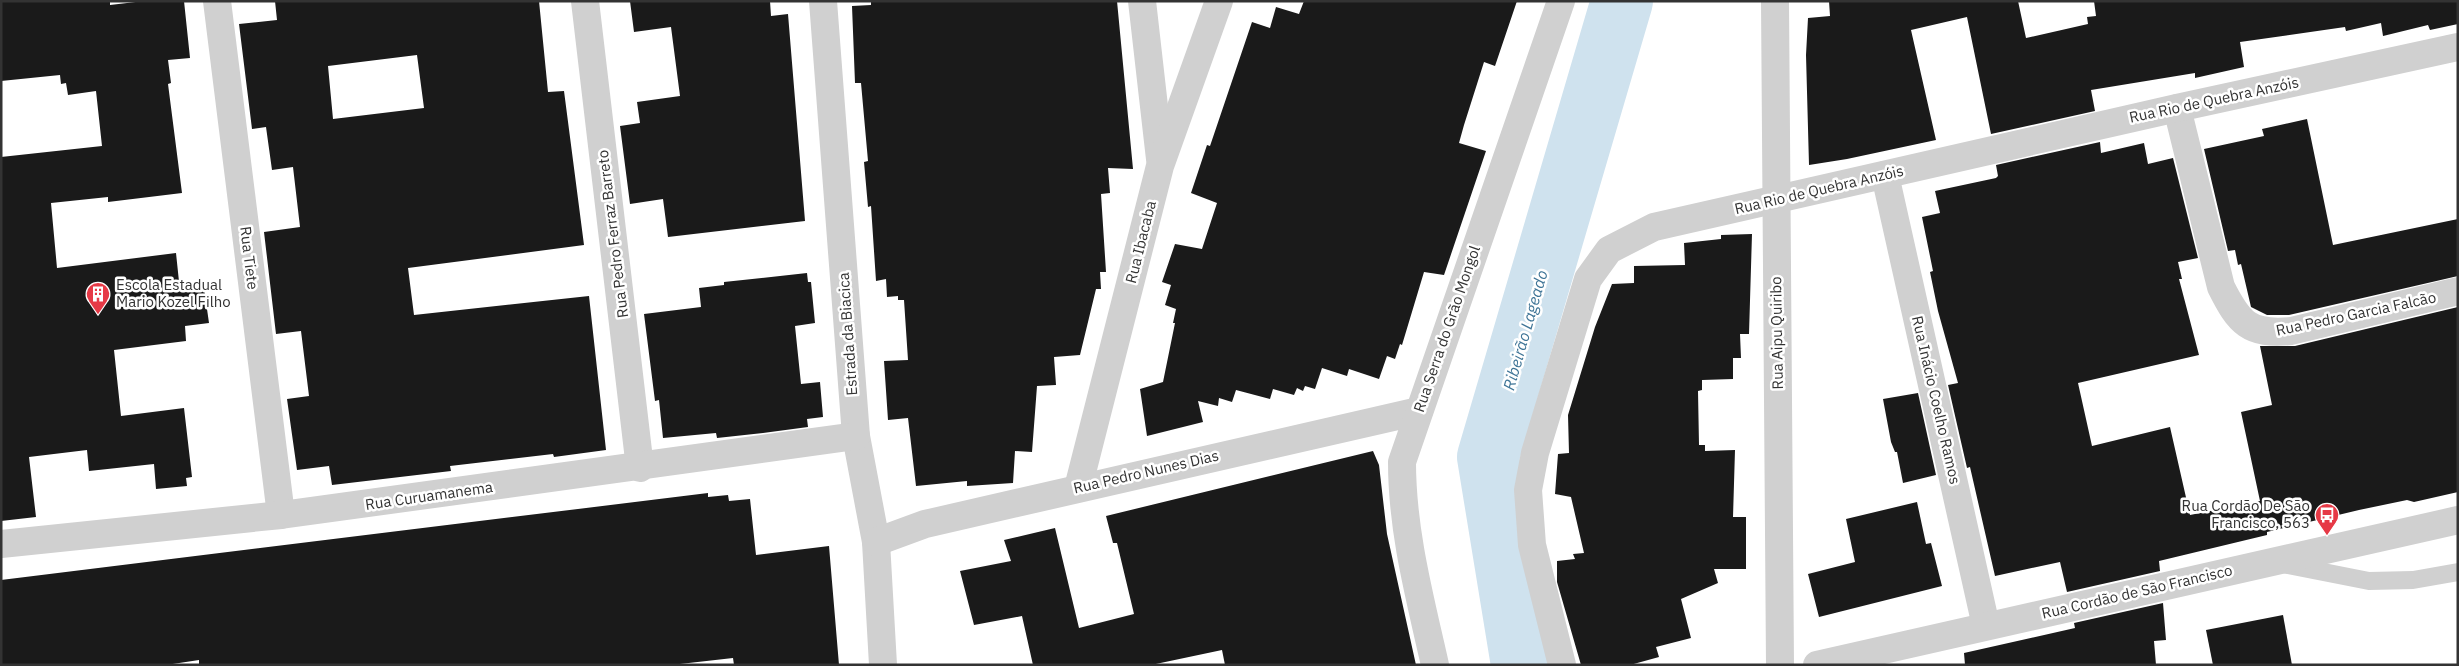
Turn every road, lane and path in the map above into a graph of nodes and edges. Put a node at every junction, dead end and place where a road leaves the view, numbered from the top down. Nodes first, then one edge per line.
1 (217, 1) edge
2 (585, 1) edge
3 (823, 1) edge
4 (1142, 1) edge
5 (1219, 1) edge
6 (1561, 1) edge
7 (1775, 1) edge
8 (2458, 47) edge
9 (2177, 108) junction
10 (1160, 166) junction
11 (1885, 175) junction
12 (1776, 200) junction
13 (2458, 291) edge
14 (1419, 411) junction
15 (856, 436) junction
16 (640, 468) junction
17 (1078, 488) junction
18 (281, 515) junction
19 (2458, 520) edge
20 (876, 542) junction
21 (1, 544) edge
22 (2272, 561) junction
23 (2458, 572) edge
24 (1986, 626) junction
25 (883, 665) edge
26 (1435, 665) edge
27 (1562, 665) edge
28 (1780, 665) edge
29 (1817, 665) edge

1 - 18 street, Rua Tiete
2 - 16 street, Rua Pedro Ferraz Barreto
3 - 15 street, Estrada da Biacica
4 - 10 street
5 - 10 street, Rua Ibacaba
6 - 14 street, Rua Serra do Grão Mongol
7 - 12 street, Rua Aipu Quiribo
8 - 9 street, Rua Rio de Quebra Anzóis
9 - 11 street, Rua Rio de Quebra Anzóis
9 - 13 street, Rua Pedro Garcia Falcão
10 - 17 street, Rua Ibacaba
11 - 12 street, Rua Rio de Quebra Anzóis
11 - 24 street, Rua Inácio Coelho Ramos
12 - 27 street, Rua Rio de Quebra Anzóis
12 - 28 street, Rua Aipu Quiribo
14 - 17 street, Rua Pedro Nunes Dias
14 - 26 street, Rua Serra do Grão Mongol
15 - 16 street, Rua Curuamanema
15 - 20 street, Estrada da Biacica
16 - 18 street, Rua Curuamanema
17 - 20 street, Rua Pedro Nunes Dias
18 - 21 street, Rua Curuamanema
19 - 22 street, Rua Cordão de São Francisco
20 - 25 street, Estrada da Biacica
22 - 23 lane
22 - 24 street, Rua Cordão de São Francisco
24 - 29 street, Rua Cordão de São Francisco

